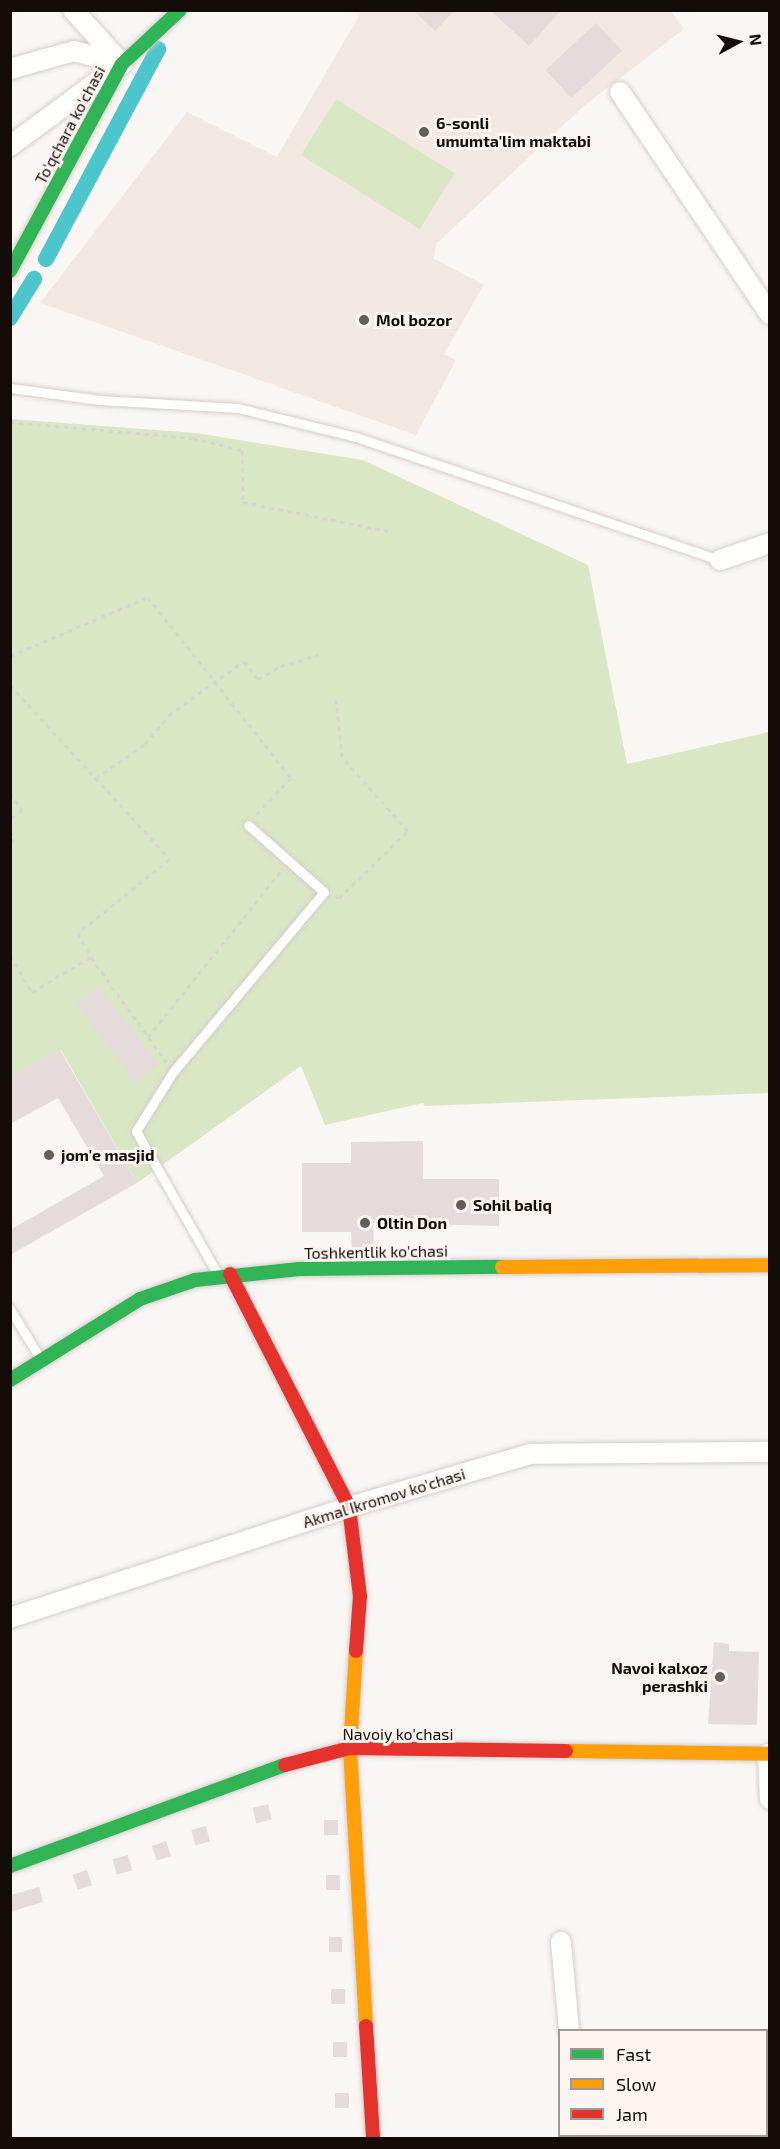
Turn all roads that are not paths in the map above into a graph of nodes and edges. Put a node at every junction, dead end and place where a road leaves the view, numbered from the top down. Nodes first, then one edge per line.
1 (73, 10) edge
2 (180, 10) edge
3 (122, 64) junction
4 (10, 69) edge
5 (620, 92) dead end
6 (10, 146) edge
7 (10, 271) edge
8 (770, 314) edge
9 (10, 388) edge
10 (770, 543) edge
11 (720, 560) joint
12 (248, 825) road end
13 (770, 1265) edge
14 (224, 1275) junction
15 (10, 1309) edge
16 (41, 1360) junction
17 (10, 1380) edge
18 (770, 1452) edge
19 (349, 1507) junction
20 (10, 1618) edge
21 (350, 1748) junction
22 (769, 1754) edge
23 (770, 1799) edge
24 (10, 1866) edge
25 (561, 1942) dead end
26 (569, 2029) edge
27 (373, 2139) edge

1 - 3 street
2 - 3 street, To'qchara ko'chasi
3 - 4 street
3 - 6 street
3 - 7 street, To'qchara ko'chasi
5 - 8 street
9 - 11 lane
10 - 11 street
12 - 14 lane
13 - 14 street, Toshkentlik ko'chasi
14 - 16 street, Toshkentlik ko'chasi
14 - 19 street
15 - 16 lane
16 - 17 street, Toshkentlik ko'chasi
18 - 19 street, Akmal Ikromov ko'chasi
19 - 20 street, Akmal Ikromov ko'chasi
19 - 21 street
21 - 22 street, Navoiy ko'chasi
21 - 24 street, Navoiy ko'chasi
21 - 27 street
22 - 23 street
25 - 26 street

